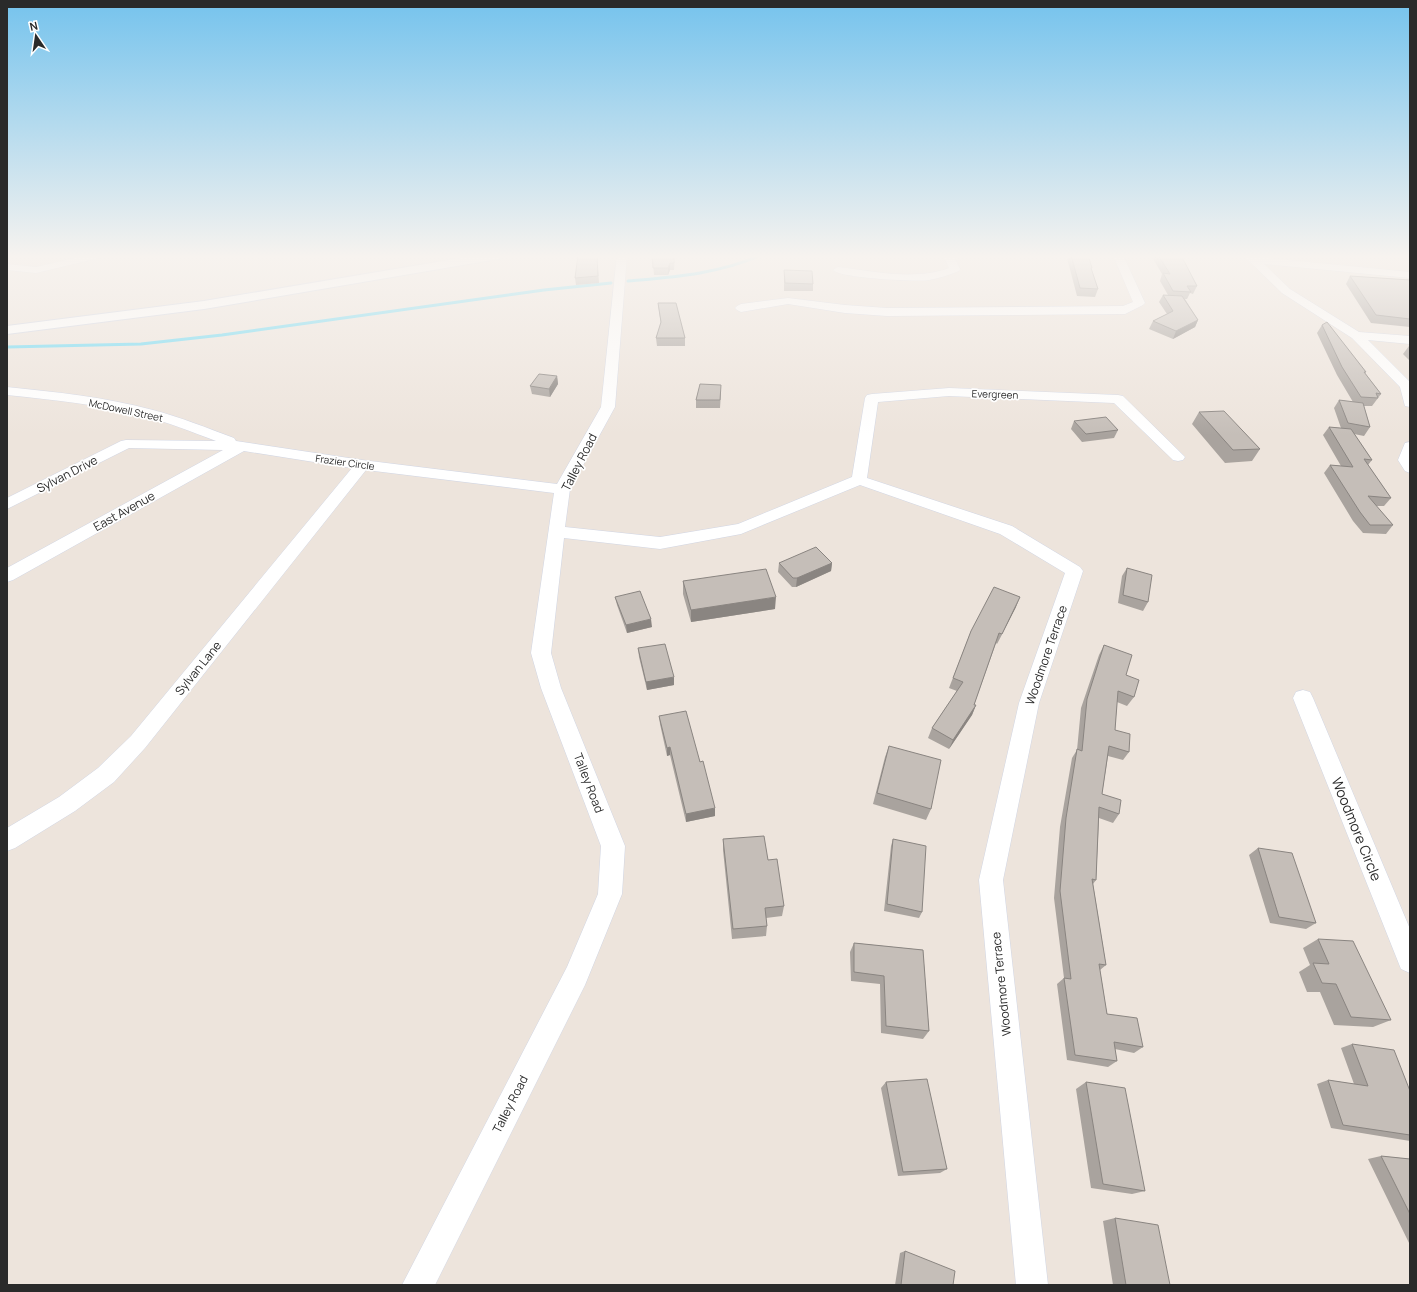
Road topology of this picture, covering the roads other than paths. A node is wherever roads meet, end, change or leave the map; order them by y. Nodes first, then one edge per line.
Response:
1 (123, 315) edge
2 (616, 315) edge
3 (1325, 315) edge
4 (7, 330) edge
5 (1356, 335) junction
6 (1410, 340) edge
7 (7, 391) edge
8 (1410, 403) edge
9 (126, 444) joint
10 (242, 446) junction
11 (1410, 446) edge
12 (1178, 456) dead end
13 (362, 465) junction
14 (1410, 468) edge
15 (859, 480) junction
16 (562, 490) junction
17 (7, 504) edge
18 (556, 532) junction
19 (7, 576) edge
20 (1303, 698) dead end
21 (7, 840) edge
22 (1410, 960) edge
23 (418, 1285) edge
24 (1032, 1285) edge

1 - 4 street
2 - 16 street, Talley Road
3 - 5 street
5 - 6 street
5 - 8 street
7 - 10 street, McDowell Street
9 - 10 street, Frazier Circle
9 - 17 street, Sylvan Drive
10 - 13 street, Frazier Circle
10 - 19 street, East Avenue
11 - 14 street
12 - 15 street, Evergreen
13 - 16 street, Frazier Circle
13 - 21 street, Sylvan Lane
15 - 18 street
15 - 24 street, Woodmore Terrace
16 - 18 street, Talley Road
18 - 23 street, Talley Road
20 - 22 street, Woodmore Circle

